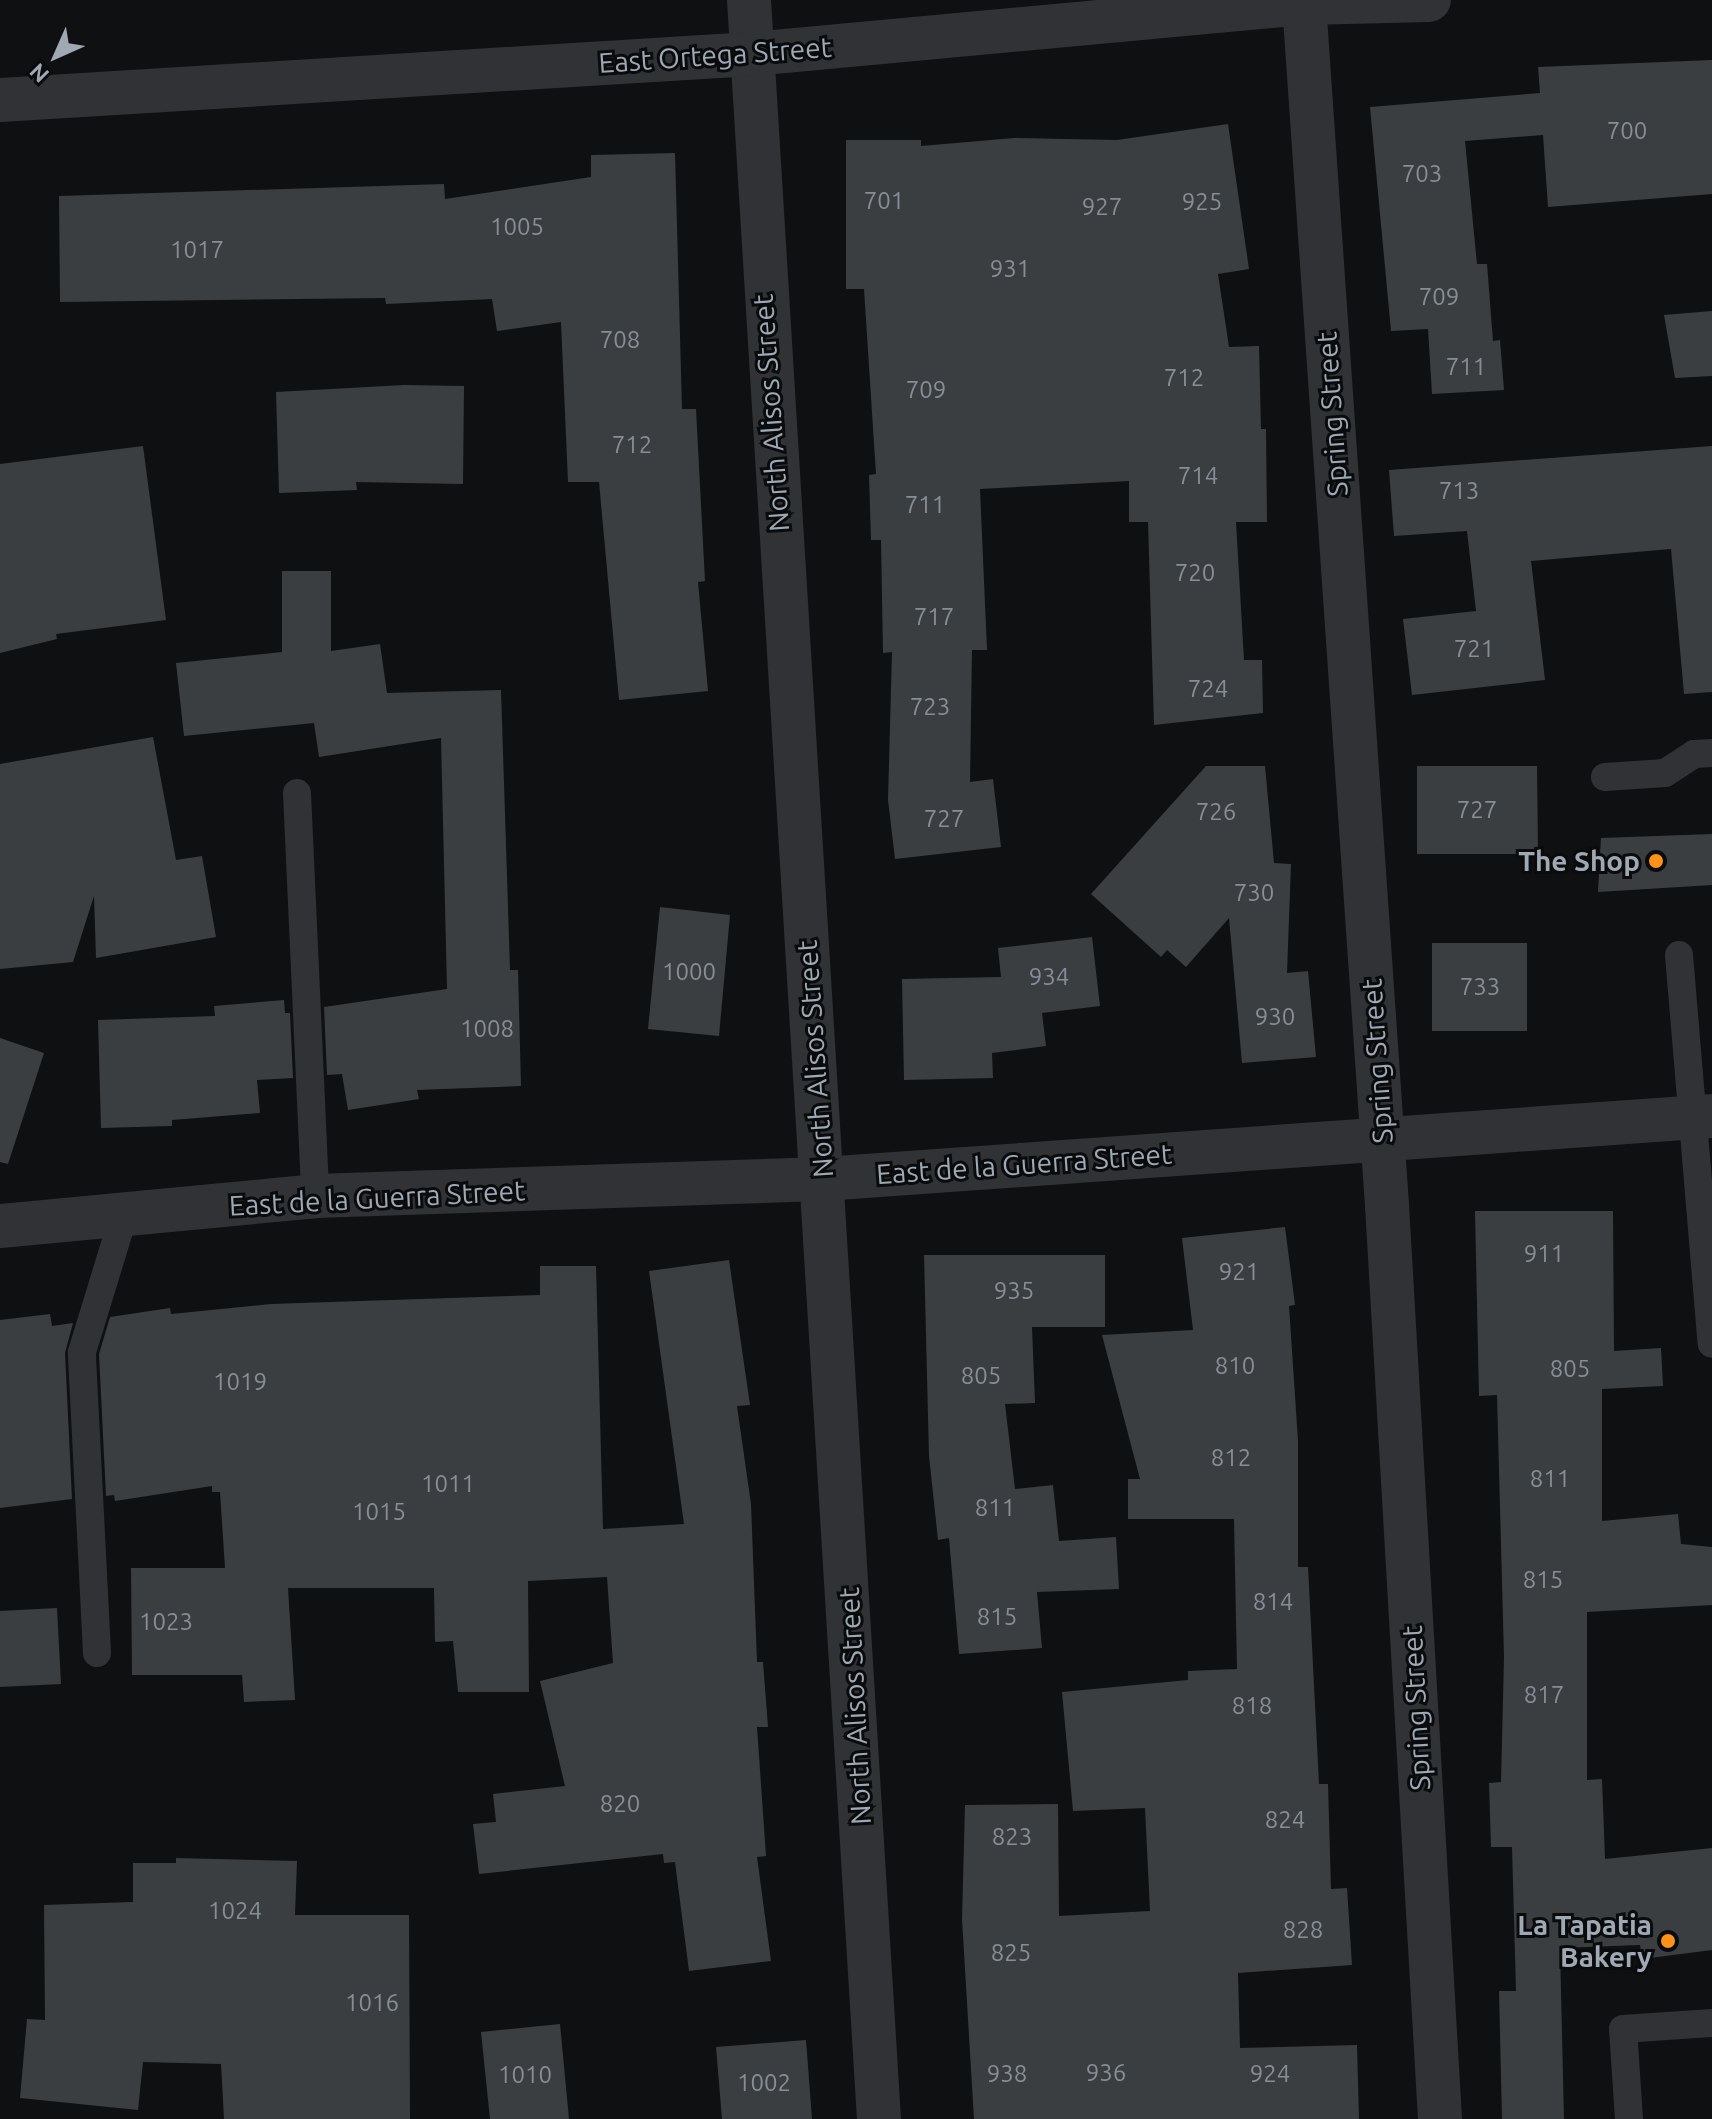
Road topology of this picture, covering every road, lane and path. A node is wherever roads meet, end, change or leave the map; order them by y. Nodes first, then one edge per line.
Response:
1 (749, 0) edge
2 (1429, 0) edge
3 (1304, 3) junction
4 (752, 54) junction
5 (0, 100) edge
6 (1712, 753) edge
7 (1605, 777) dead end
8 (297, 793) dead end
9 (1679, 955) dead end
10 (1702, 1117) edge
11 (1383, 1138) junction
12 (823, 1179) junction
13 (315, 1196) junction
14 (123, 1218) junction
15 (0, 1226) edge
16 (1712, 1344) edge
17 (97, 1653) dead end
18 (1712, 2023) edge
19 (879, 2119) edge
20 (1440, 2119) edge
21 (1629, 2119) edge

1 - 4 street, North Alisos Street
2 - 3 street, East Ortega Street
3 - 4 street, East Ortega Street
3 - 11 street, Spring Street
4 - 5 street, East Ortega Street
4 - 12 street, North Alisos Street
6 - 7 lane
8 - 13 lane
9 - 10 lane
10 - 11 street, East de la Guerra Street
10 - 16 lane
11 - 12 street, East de la Guerra Street
11 - 20 street, Spring Street
12 - 13 street, East de la Guerra Street
12 - 19 street, North Alisos Street
13 - 14 street, East de la Guerra Street
14 - 15 street, East de la Guerra Street
14 - 17 lane
18 - 21 lane

